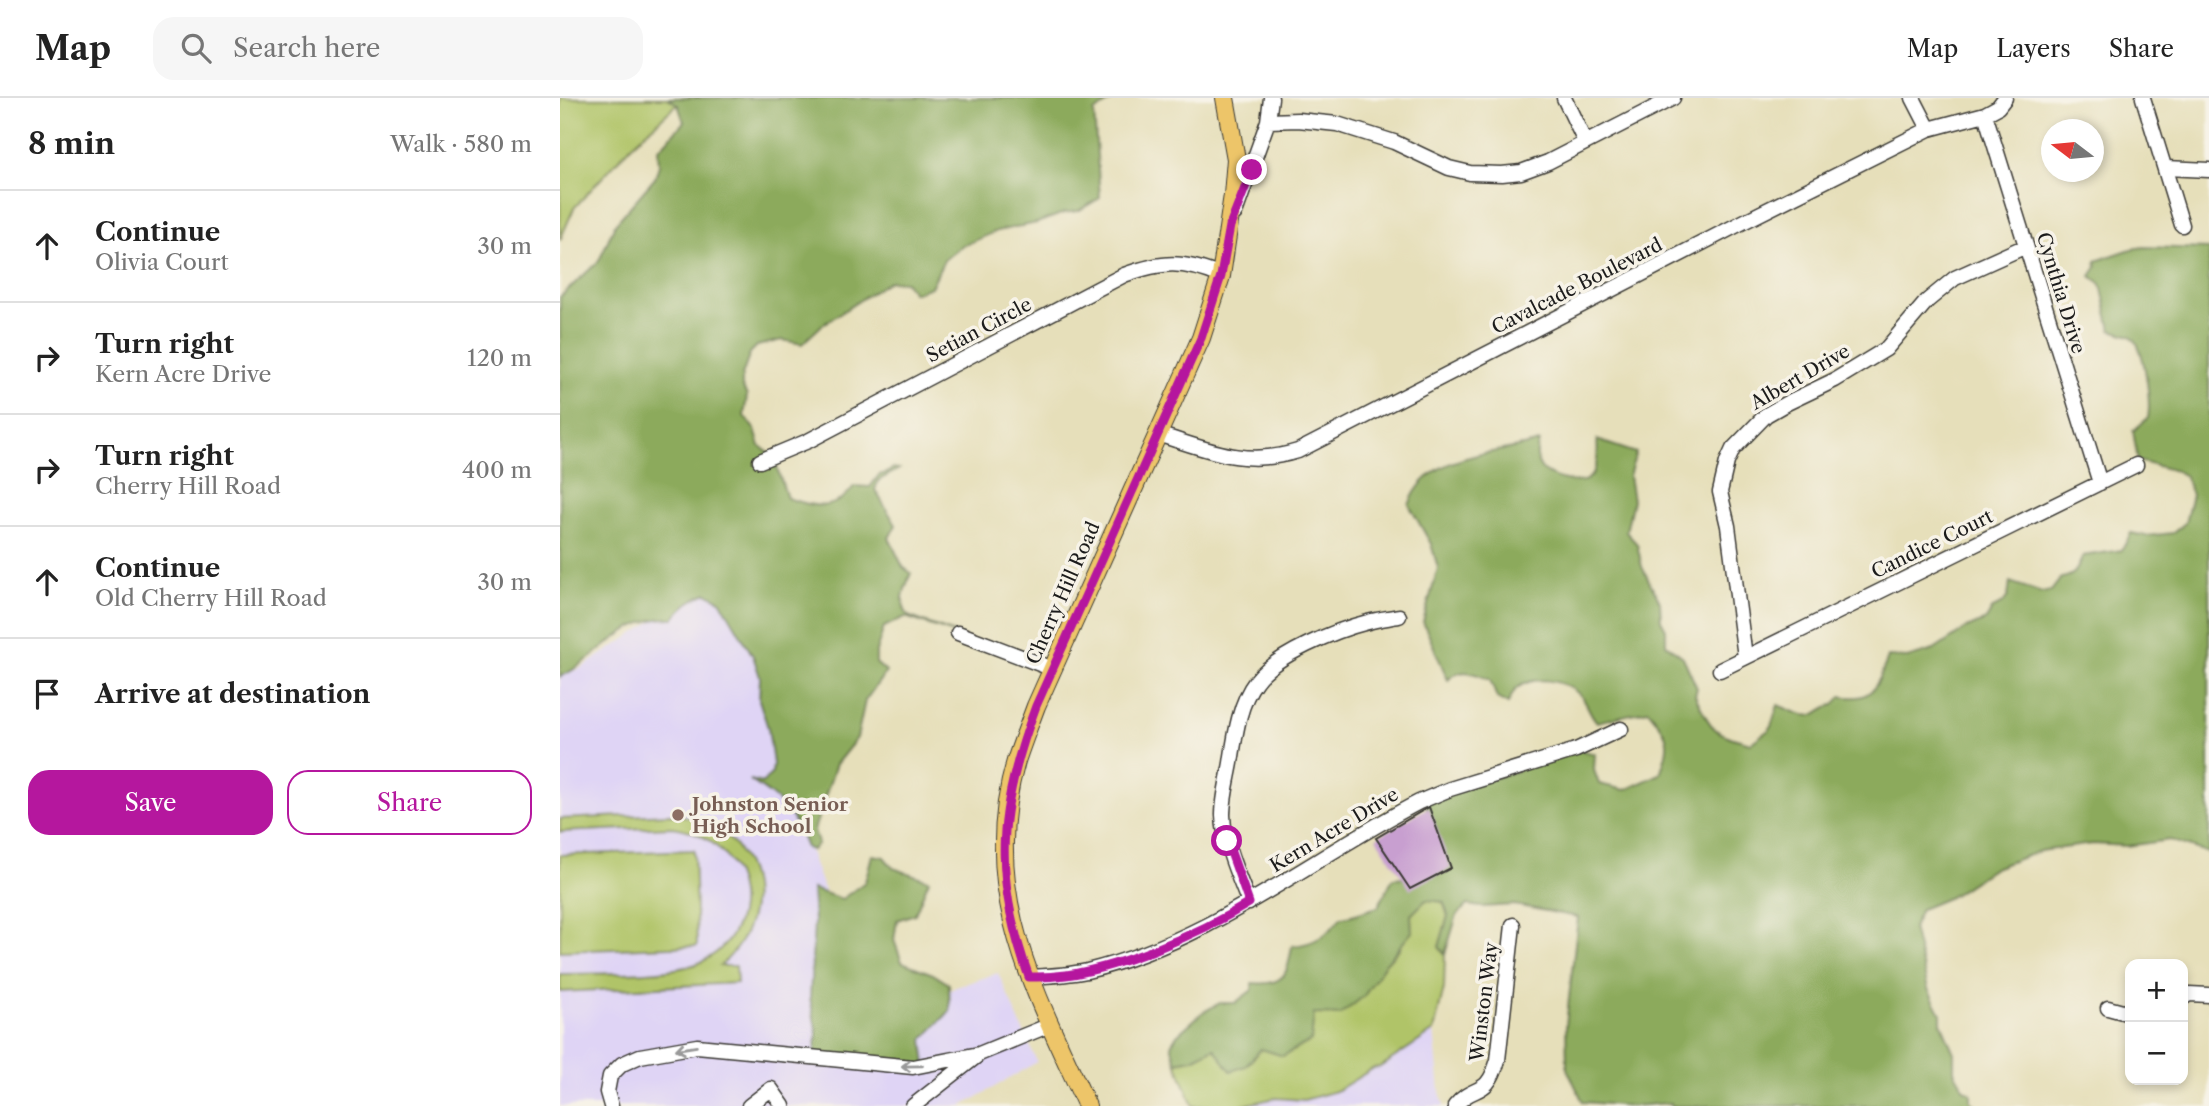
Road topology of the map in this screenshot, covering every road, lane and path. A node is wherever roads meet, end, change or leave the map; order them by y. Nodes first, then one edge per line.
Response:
1 (1225, 98) edge
2 (1271, 98) edge
3 (1564, 98) edge
4 (1673, 98) edge
5 (1913, 98) edge
6 (2005, 98) edge
7 (2143, 98) edge
8 (1985, 114) junction
9 (1268, 121) junction
10 (1929, 129) junction
11 (1585, 142) junction
12 (2166, 168) junction
13 (2209, 170) edge
14 (2182, 225) dead end
15 (1230, 226) junction
16 (2026, 246) junction
17 (1221, 276) junction
18 (1157, 434) junction
19 (760, 461) dead end
20 (2136, 465) dead end
21 (2100, 483) junction
22 (1399, 616) dead end
23 (958, 633) dead end
24 (1745, 657) junction
25 (1053, 669) junction
26 (1720, 670) dead end
27 (1621, 729) dead end
28 (1249, 903) junction
29 (1513, 925) dead end
30 (1029, 977) junction
31 (2188, 995) edge
32 (2209, 995) edge
33 (2108, 1008) dead end
34 (2125, 1013) edge
35 (1050, 1025) junction
36 (979, 1055) junction
37 (611, 1106) edge
38 (749, 1106) edge
39 (783, 1106) edge
40 (913, 1106) edge
41 (1087, 1106) edge
42 (1455, 1106) edge

1 - 15 main road, Cherry Hill Road
2 - 9 street
3 - 11 street
4 - 11 street
5 - 10 street
6 - 8 street, Cavalcade Boulevard
7 - 12 street
8 - 10 street, Cavalcade Boulevard
8 - 16 street, Cynthia Drive
9 - 11 street
9 - 15 street
10 - 18 street, Cavalcade Boulevard
12 - 13 street
12 - 14 street
15 - 17 main road, Cherry Hill Road
16 - 21 street, Cynthia Drive
16 - 24 street, Albert Drive
17 - 18 main road, Cherry Hill Road
17 - 19 street, Setian Circle
18 - 25 main road, Cherry Hill Road
20 - 21 street, Candice Court
21 - 24 street, Candice Court
22 - 28 street
23 - 25 street
24 - 26 street
25 - 30 main road, Cherry Hill Road
27 - 28 street, Kern Acre Drive
28 - 30 street, Kern Acre Drive
29 - 42 street, Winston Way
30 - 35 main road, Cherry Hill Road
31 - 32 street
33 - 34 street
35 - 36 street
35 - 41 main road, Cherry Hill Road
36 -> 37 street
36 - 40 street
38 - 39 street

